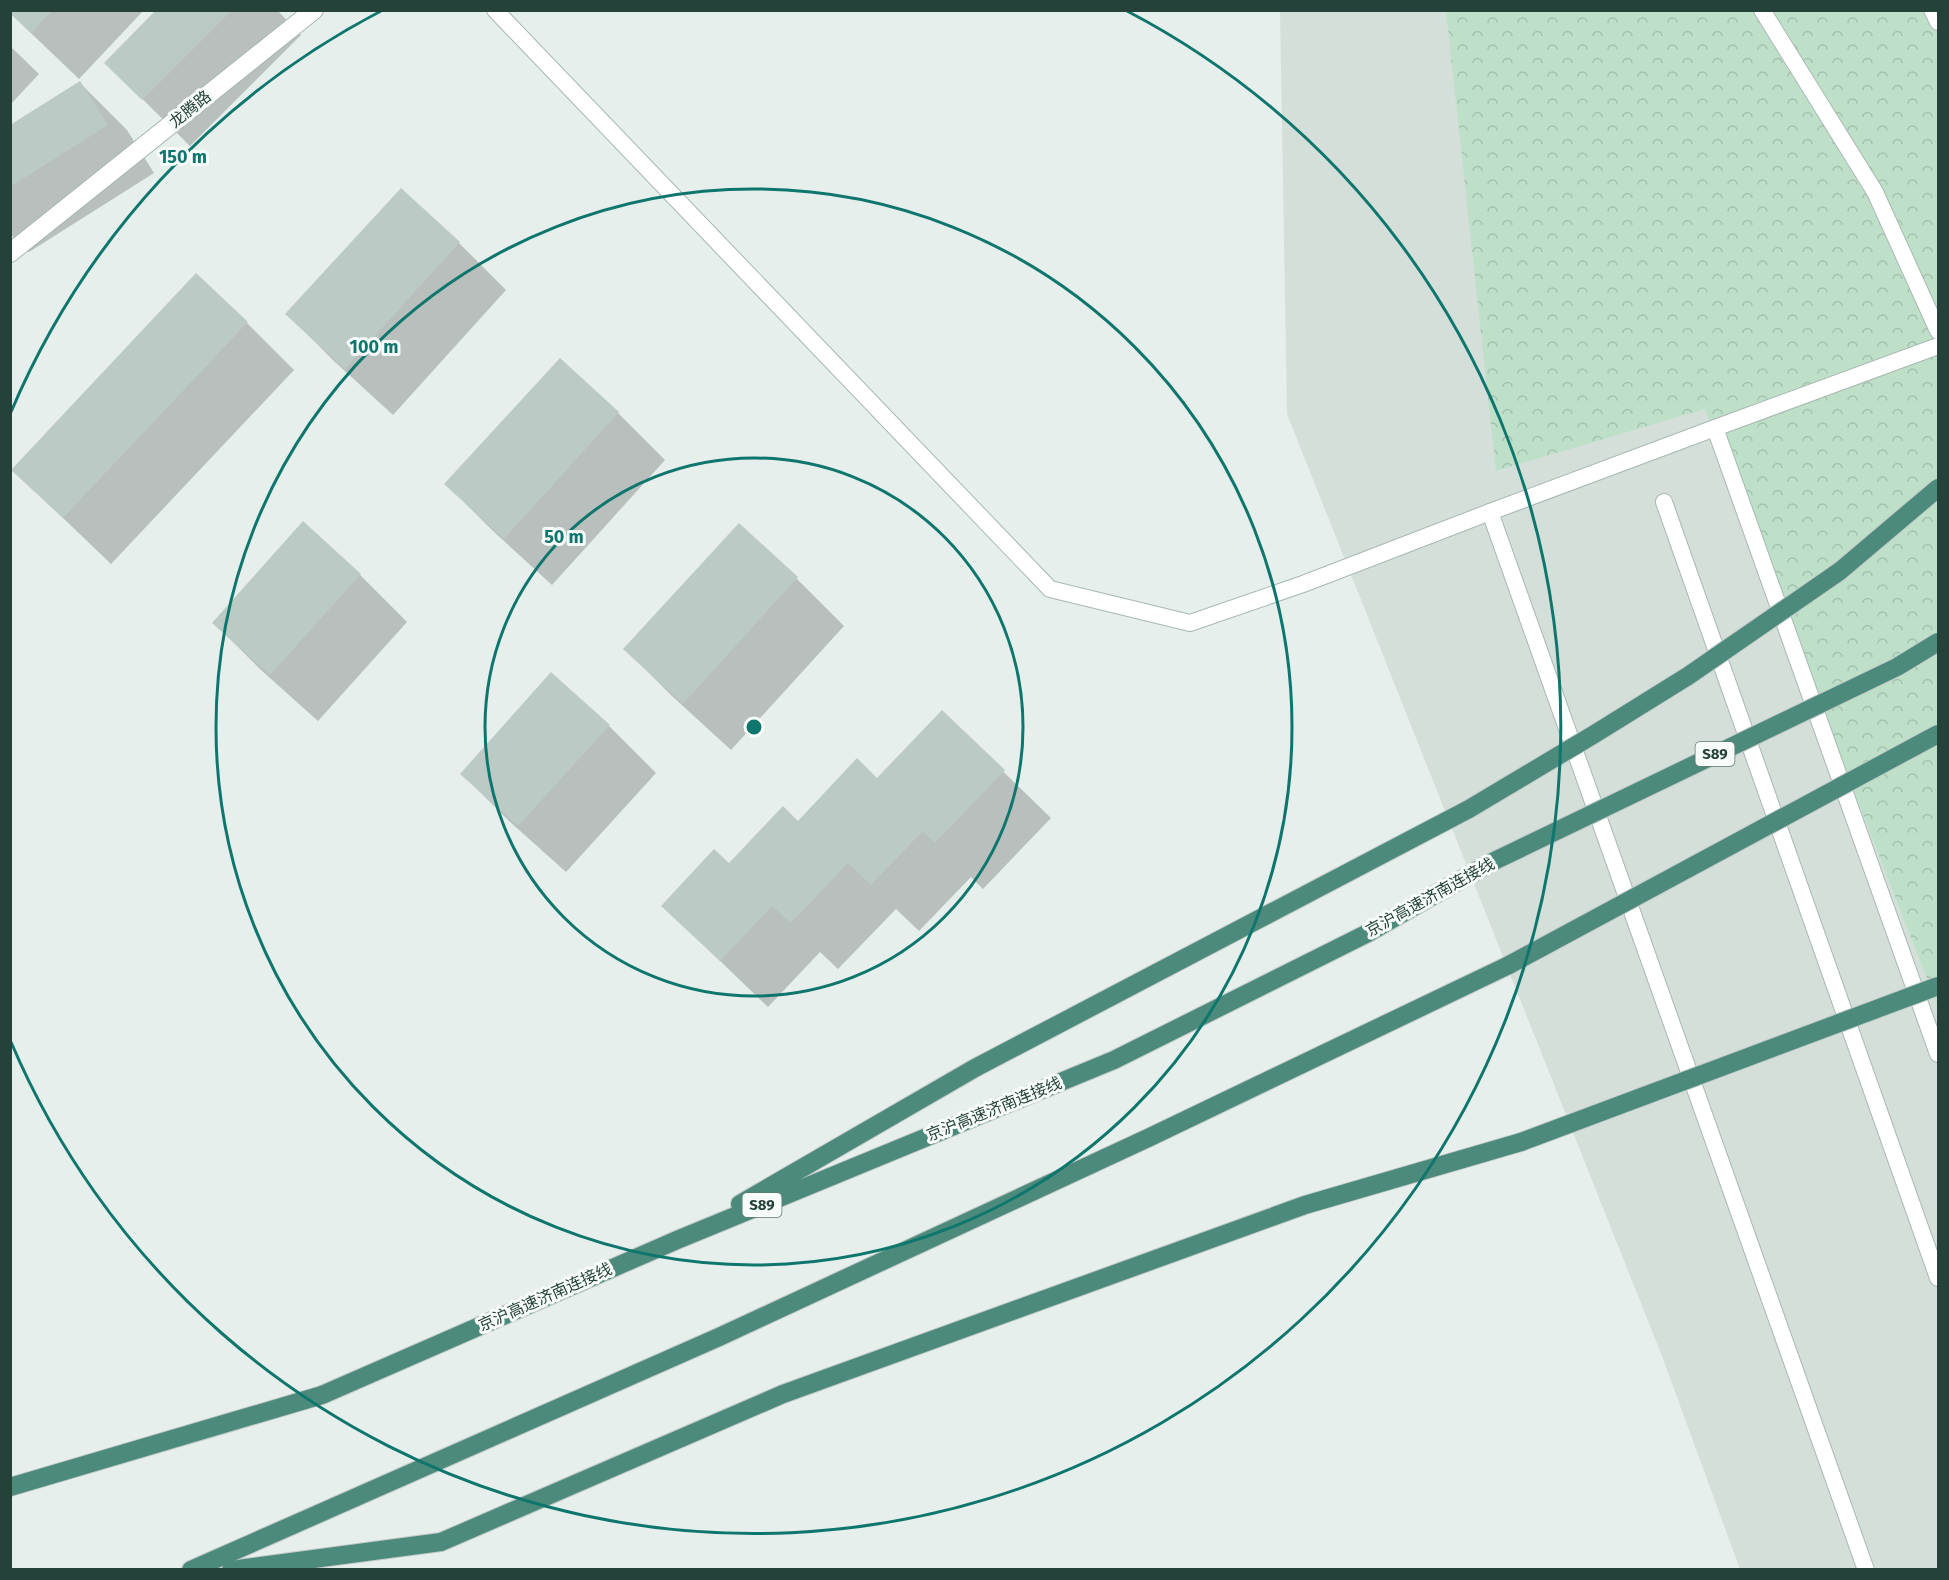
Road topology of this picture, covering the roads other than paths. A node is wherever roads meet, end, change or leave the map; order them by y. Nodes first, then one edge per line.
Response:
1 (314, 10) edge
2 (495, 10) edge
3 (1762, 10) edge
4 (1932, 10) edge
5 (1938, 22) edge
6 (10, 253) edge
7 (1938, 331) edge
8 (1938, 346) edge
9 (1715, 428) junction
10 (1938, 488) edge
11 (1664, 502) dead end
12 (1490, 512) junction
13 (1938, 642) edge
14 (1938, 734) edge
15 (1938, 986) edge
16 (1938, 1054) edge
17 (677, 1240) junction
18 (1938, 1278) edge
19 (10, 1487) edge
20 (191, 1569) edge
21 (231, 1569) edge
22 (1866, 1569) edge

1 - 6 street, 龙腾路
2 - 12 lane
3 - 7 lane
4 - 5 lane
8 - 9 lane
9 - 12 lane
9 - 16 lane
10 - 17 highway, bridge
11 - 18 lane
12 - 22 lane
13 - 17 highway, 京沪高速济南连接线 / S89, bridge
14 - 20 highway, bridge
15 - 21 highway, bridge
17 - 19 highway, 京沪高速济南连接线 / S89

